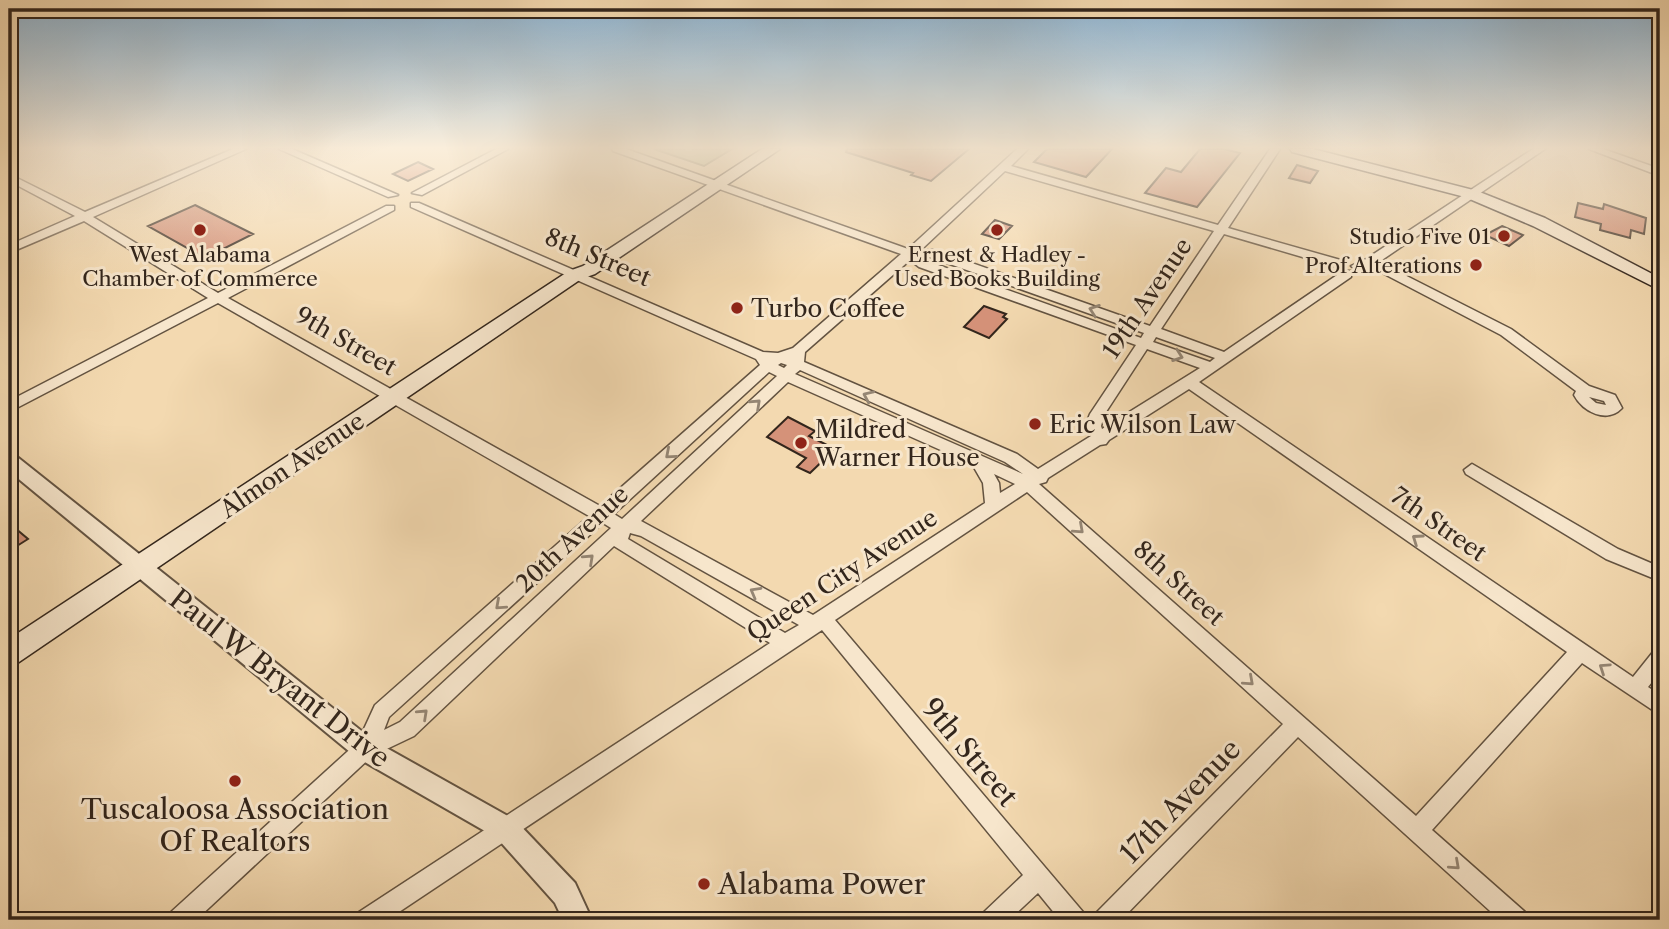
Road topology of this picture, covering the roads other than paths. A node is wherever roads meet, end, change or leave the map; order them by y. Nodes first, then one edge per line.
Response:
1 (39, 192) edge
2 (140, 192) edge
3 (372, 192) edge
4 (404, 192) edge
5 (405, 192) edge
6 (428, 192) edge
7 (694, 192) edge
8 (740, 192) edge
9 (975, 192) edge
10 (1089, 192) edge
11 (1246, 192) edge
12 (1465, 192) edge
13 (1474, 192) edge
14 (1471, 194) junction
15 (417, 199) junction
16 (391, 202) junction
17 (84, 216) junction
18 (1220, 231) junction
19 (9, 249) edge
20 (909, 253) junction
21 (1353, 266) junction
22 (575, 275) junction
23 (1660, 285) edge
24 (218, 298) junction
25 (1153, 331) junction
26 (1144, 344) junction
27 (1228, 358) junction
28 (769, 359) junction
29 (794, 363) junction
30 (1213, 368) junction
31 (1190, 383) junction
32 (1587, 391) dead end
33 (393, 398) junction
34 (9, 407) edge
35 (1101, 440) junction
36 (977, 460) junction
37 (9, 461) edge
38 (1472, 470) dead end
39 (1034, 481) junction
40 (994, 506) junction
41 (601, 513) junction
42 (623, 527) junction
43 (138, 567) junction
44 (1660, 574) edge
45 (819, 622) junction
46 (786, 644) junction
47 (1580, 651) junction
48 (9, 654) edge
49 (1660, 658) edge
50 (1635, 689) junction
51 (1660, 706) edge
52 (1297, 724) junction
53 (365, 749) junction
54 (506, 829) junction
55 (1417, 831) junction
56 (1038, 877) junction
57 (179, 920) edge
58 (367, 920) edge
59 (578, 920) edge
60 (992, 920) edge
61 (1075, 920) edge
62 (1105, 920) edge
63 (1517, 920) edge

1 - 17 street, 9th Street
2 - 17 street
3 - 16 street
4 - 16 street
5 - 15 street
6 - 15 street
7 - 22 main road, Almon Avenue
8 - 20 street
9 - 20 street, 20th Avenue
10 - 18 street
11 - 18 street, 19th Avenue
12 - 14 main road
13 - 14 street, Queen City Avenue
14 - 21 street, Queen City Avenue
14 - 23 main road
15 - 16 street
15 - 22 street, 8th Street
16 - 24 street
17 - 19 street
17 - 24 street, 9th Street
18 - 21 street
18 - 25 street, 19th Avenue
25 -> 20 street
20 - 26 street
20 - 29 street, 20th Avenue
21 - 27 street, Queen City Avenue
21 - 32 street
22 - 28 street, 8th Street
22 - 33 main road, Almon Avenue
24 - 33 street, 9th Street
24 - 34 street
25 - 26 street, 19th Avenue
25 - 27 street
26 -> 30 street
26 - 35 street, 19th Avenue
27 - 30 street, Queen City Avenue
28 - 29 street, 20th Avenue
28 - 29 street, 8th Street
28 -> 41 street, 20th Avenue
29 - 36 street, 8th Street
39 -> 29 street, 8th Street
42 -> 29 street, 20th Avenue
30 - 31 street, Queen City Avenue
31 - 35 street, Queen City Avenue
47 -> 31 street, 7th Street
33 - 41 street, 9th Street
33 - 43 main road, Almon Avenue
35 - 39 street, Queen City Avenue
36 - 39 street, 8th Street
36 - 40 street
37 - 43 street, Paul W Bryant Drive
38 - 44 street
39 - 40 street, Queen City Avenue
39 -> 52 street, 8th Street
40 - 45 street, Queen City Avenue
41 - 42 street, 9th Street
41 -> 53 street, 20th Avenue
45 -> 42 street, 9th Street
42 - 46 street
53 -> 42 street, 20th Avenue
43 - 48 main road, Almon Avenue
43 - 53 street, Paul W Bryant Drive
45 - 46 street, Queen City Avenue
45 - 56 street, 9th Street
46 - 54 street, Queen City Avenue
50 -> 47 street, 7th Street
47 - 55 street
49 - 50 street
50 - 51 street, 7th Street
52 - 55 street, 8th Street
52 - 62 street, 17th Avenue
53 - 54 street, Paul W Bryant Drive
53 - 57 street, 20th Avenue
54 - 58 street, Queen City Avenue
54 - 59 street, Paul W Bryant Drive
55 -> 63 street, 8th Street
56 - 60 street
56 - 61 street, 9th Street

